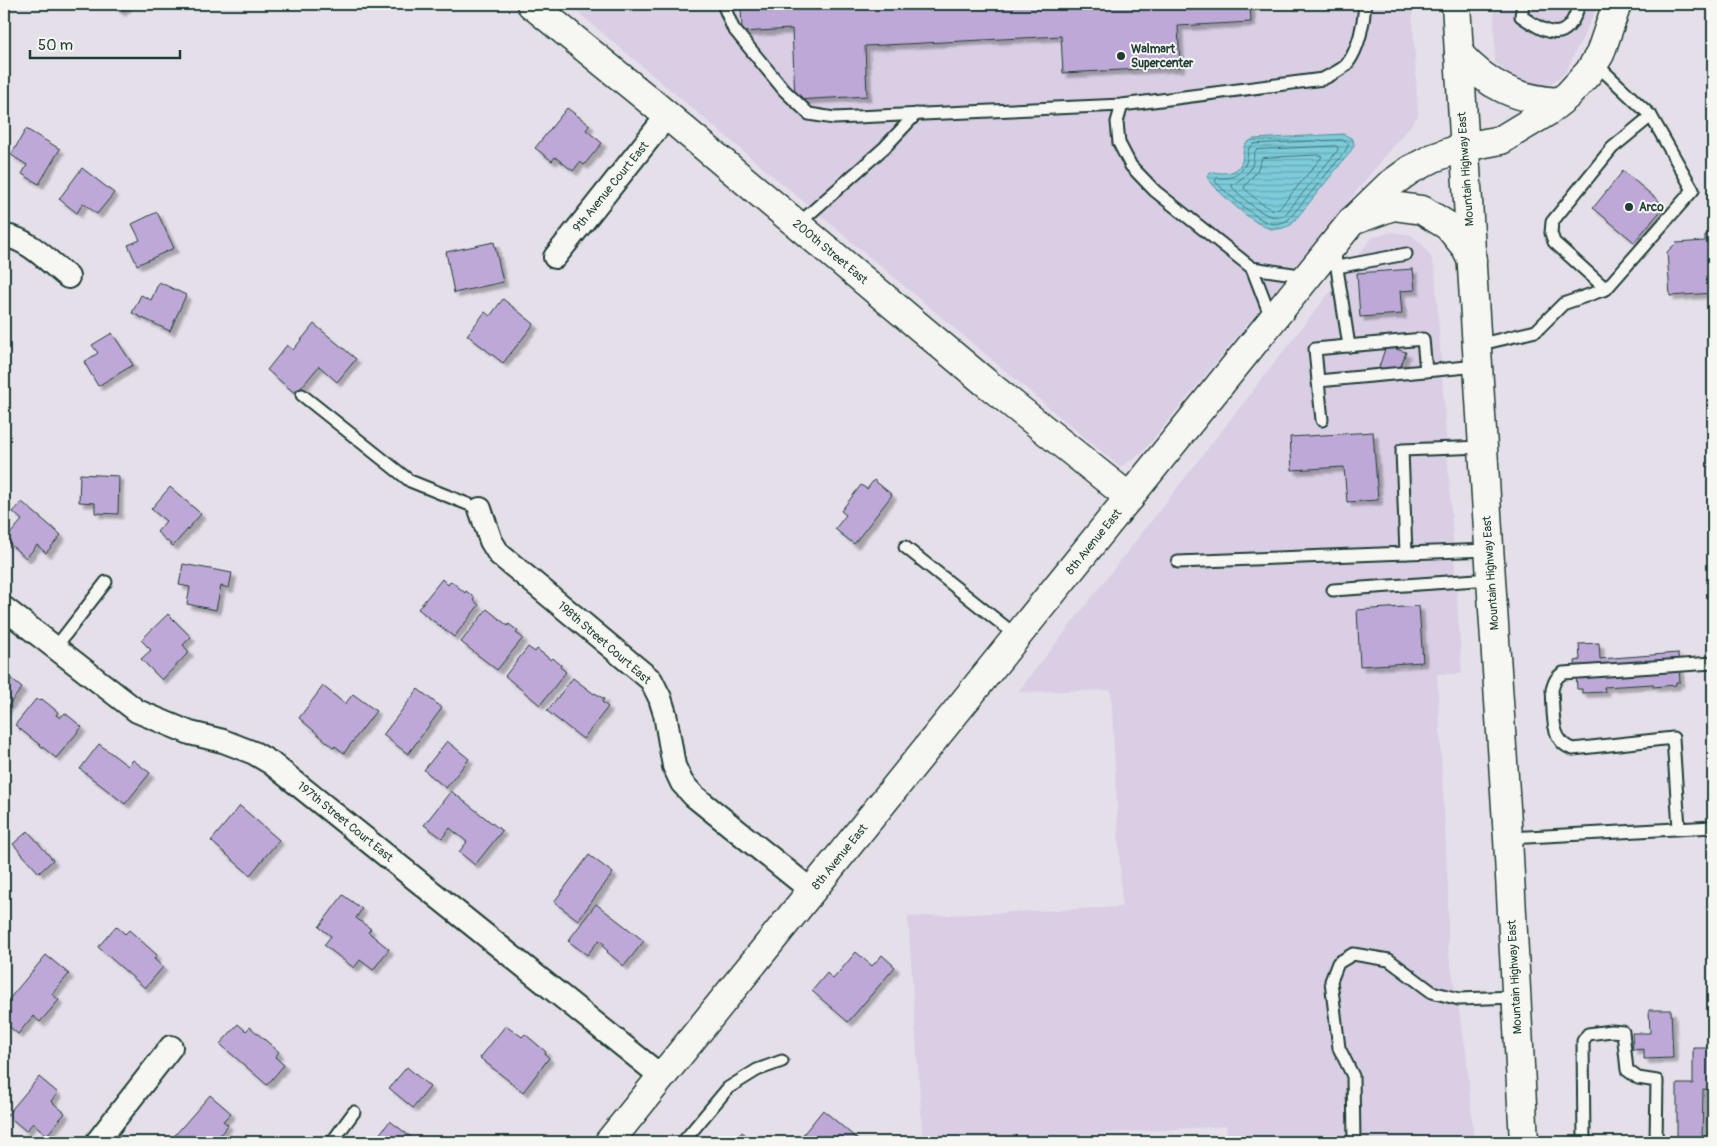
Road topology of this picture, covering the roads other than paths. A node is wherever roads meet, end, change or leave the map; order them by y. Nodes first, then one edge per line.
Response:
1 (530, 4) edge
2 (723, 4) edge
3 (1364, 4) edge
4 (1456, 4) edge
5 (1523, 4) edge
6 (1579, 4) edge
7 (1617, 4) edge
8 (1459, 54) junction
9 (1595, 63) junction
10 (1559, 102) junction
11 (1122, 105) junction
12 (916, 114) junction
13 (667, 116) junction
14 (1651, 116) junction
15 (1464, 147) junction
16 (1352, 221) junction
17 (797, 225) junction
18 (4, 236) edge
19 (1406, 254) dead end
20 (1335, 255) junction
21 (555, 257) dead end
22 (1472, 260) junction
23 (1252, 268) junction
24 (1307, 276) junction
25 (68, 277) dead end
26 (1606, 289) junction
27 (1272, 320) junction
28 (1349, 346) junction
29 (1478, 355) junction
30 (1426, 371) junction
31 (1318, 381) junction
32 (302, 395) dead end
33 (1322, 420) dead end
34 (1483, 447) junction
35 (1130, 498) junction
36 (480, 509) joint
37 (905, 547) dead end
38 (1489, 550) junction
39 (1406, 553) junction
40 (1178, 562) dead end
41 (1491, 579) junction
42 (106, 582) dead end
43 (1333, 590) dead end
44 (4, 608) edge
45 (1018, 637) junction
46 (55, 648) junction
47 (1713, 663) edge
48 (1713, 826) edge
49 (1678, 828) junction
50 (1508, 838) junction
51 (812, 891) junction
52 (1515, 997) junction
53 (171, 1047) dead end
54 (782, 1061) dead end
55 (662, 1077) junction
56 (354, 1112) dead end
57 (97, 1142) edge
58 (332, 1142) edge
59 (609, 1142) edge
60 (683, 1142) edge
61 (1354, 1142) edge
62 (1524, 1142) edge
63 (1584, 1142) edge
64 (1656, 1142) edge

1 - 13 street, 200th Street East
2 - 12 lane
3 - 11 lane
4 - 8 street, Mountain Highway East
5 - 6 lane
7 - 9 street, 8th Avenue East
8 - 10 street
8 - 15 street, Mountain Highway East
9 - 10 street, 8th Avenue East
9 - 14 lane
10 - 15 street, 8th Avenue East
11 - 12 lane
11 - 23 lane
12 - 17 lane
13 - 17 street, 200th Street East
13 - 21 street, 9th Avenue Court East
14 - 26 lane
14 - 26 lane
15 - 16 street, 8th Avenue East
15 - 22 street, Mountain Highway East
16 - 20 street, 8th Avenue East
16 - 22 street
17 - 35 street, 200th Street East
18 - 25 street
19 - 20 lane
20 - 24 street, 8th Avenue East
20 - 28 lane
22 - 29 street, Mountain Highway East
23 - 24 lane
23 - 27 lane
24 - 27 street, 8th Avenue East
26 - 29 lane
27 - 35 street, 8th Avenue East
28 - 30 lane
28 - 31 lane
29 - 30 lane
29 - 34 street, Mountain Highway East
30 - 31 lane
31 - 33 lane
32 - 36 lane
34 - 38 street, Mountain Highway East
34 - 39 lane
35 - 45 street, 8th Avenue East
36 - 51 street, 198th Street Court East
37 - 45 lane
38 - 39 lane
38 - 41 street, Mountain Highway East
39 - 40 lane
41 - 43 lane
41 - 50 street, Mountain Highway East
42 - 46 lane
44 - 46 street, 197th Street Court East
45 - 51 street, 8th Avenue East
46 - 55 street, 197th Street Court East
47 - 49 lane
48 - 49 lane
49 - 50 lane
50 - 52 street, Mountain Highway East
51 - 55 street, 8th Avenue East
52 - 61 lane
52 - 62 street, Mountain Highway East
53 - 57 street
54 - 60 lane
55 - 59 street, 8th Avenue East
56 - 58 lane
63 - 64 lane

